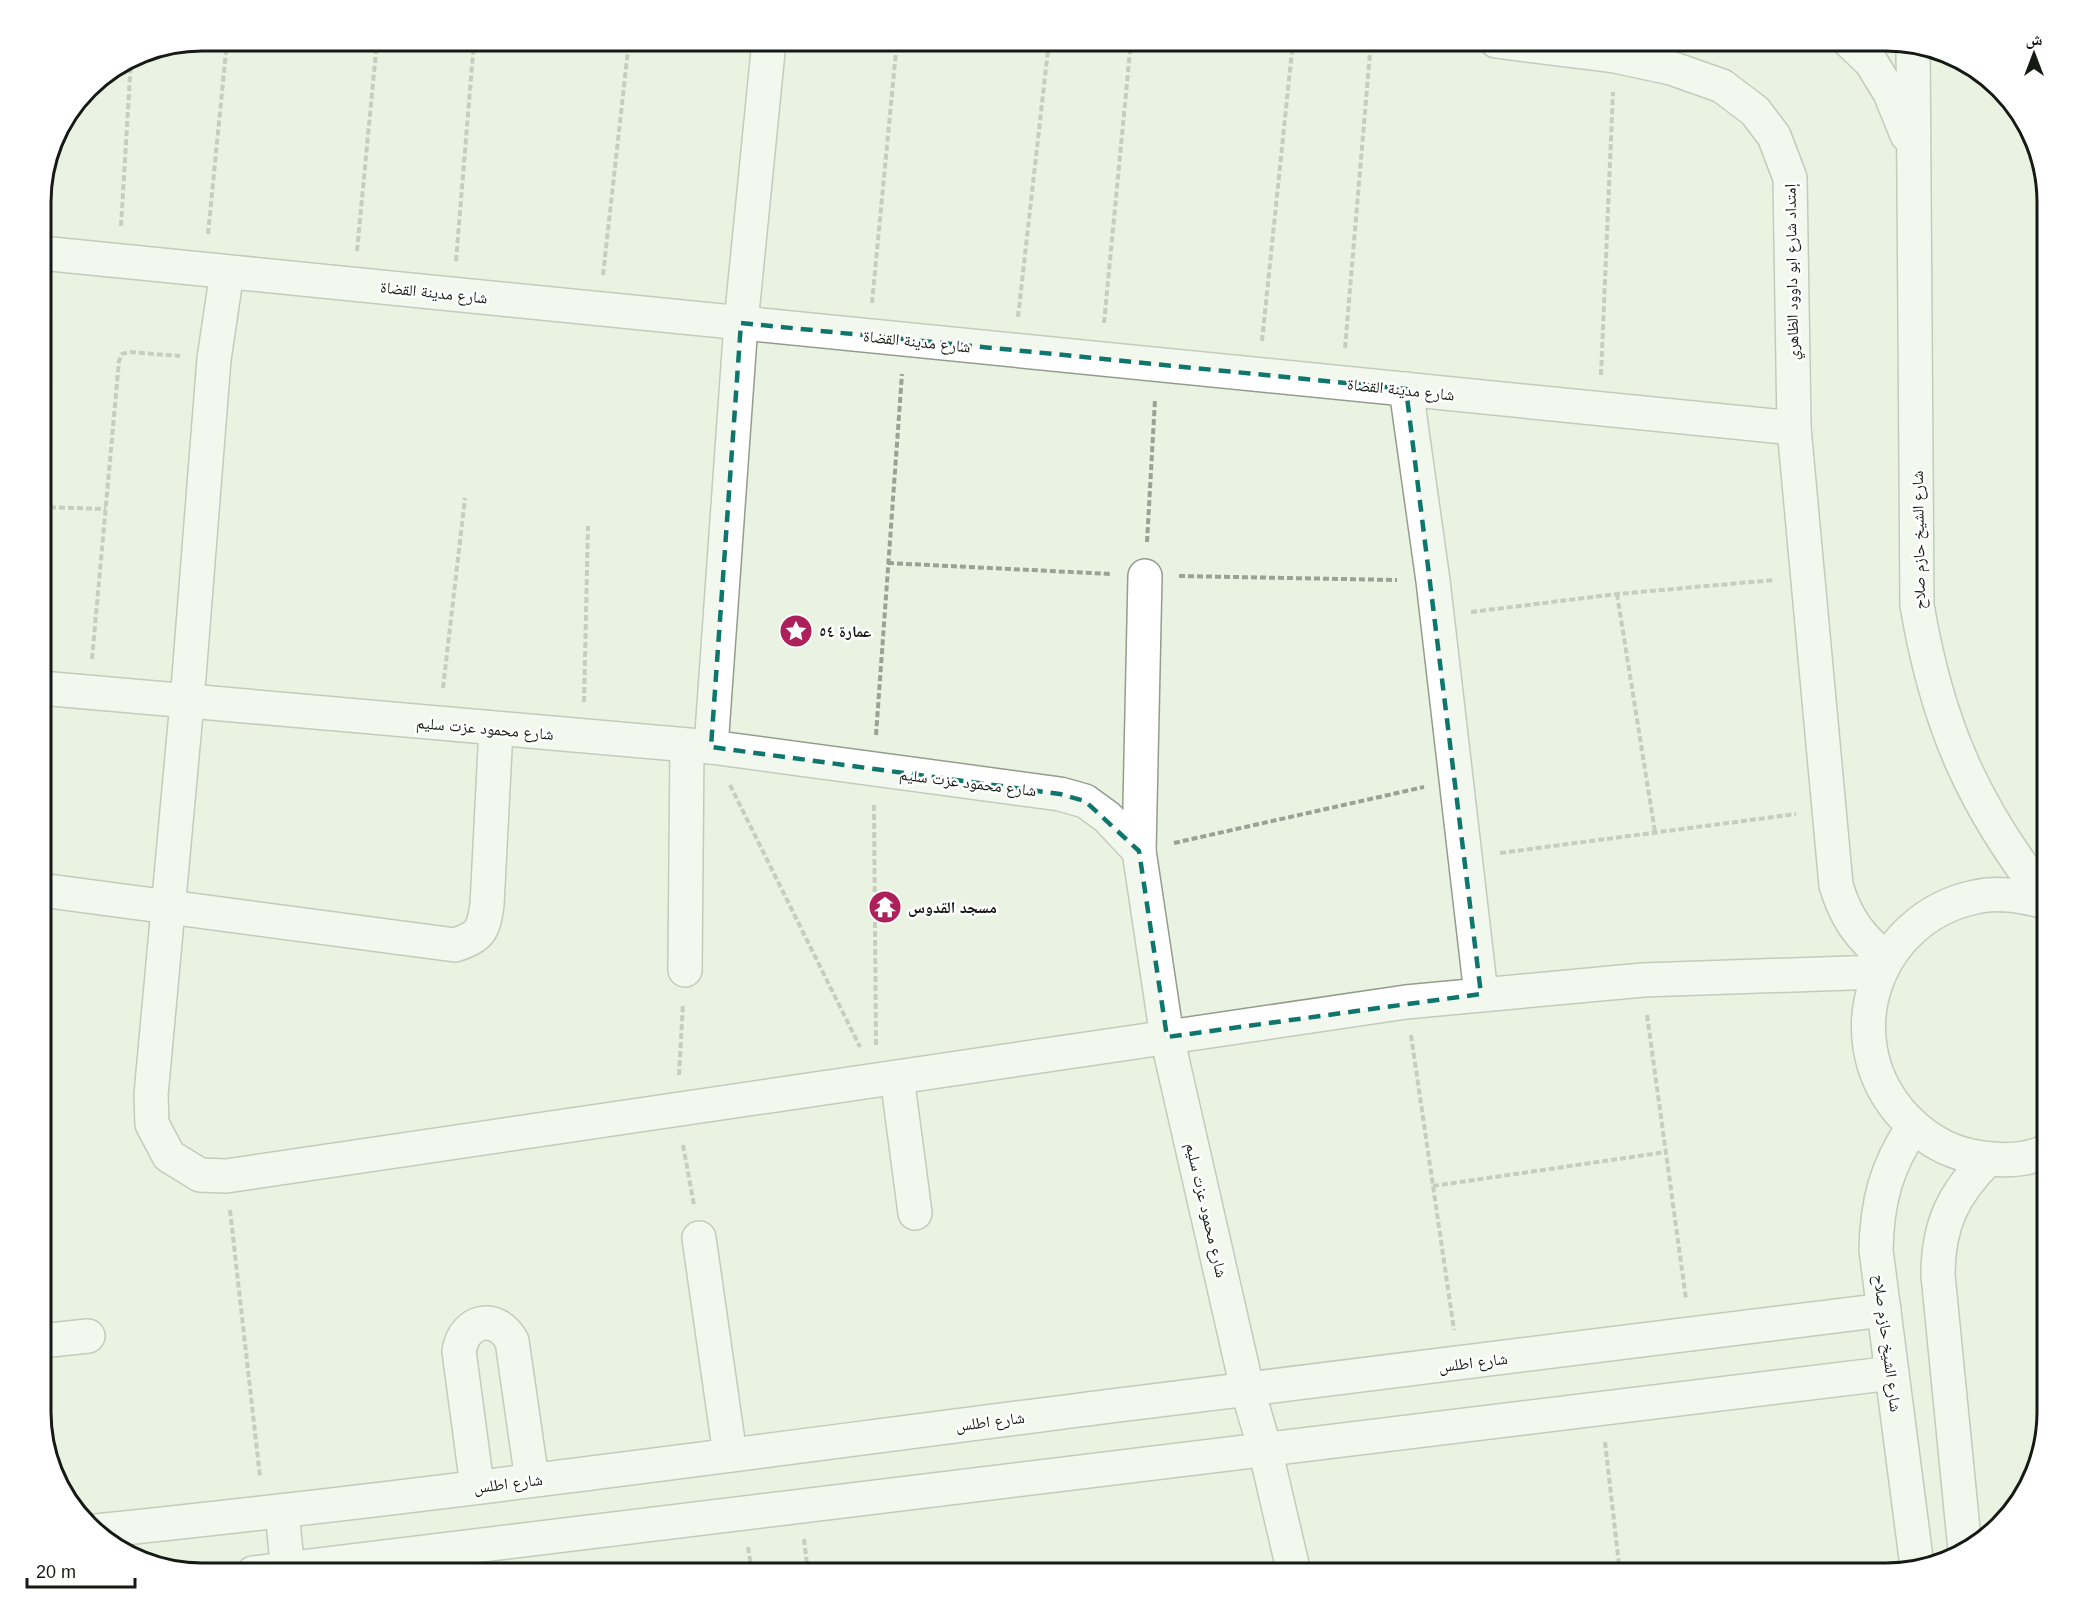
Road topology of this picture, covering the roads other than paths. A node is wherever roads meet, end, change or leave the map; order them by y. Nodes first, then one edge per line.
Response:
1 (768, 51) edge
2 (1578, 51) edge
3 (1860, 51) edge
4 (1913, 53) edge
5 (1913, 148) junction
6 (51, 254) edge
7 (216, 271) junction
8 (741, 323) junction
9 (1406, 389) junction
10 (1794, 428) junction
11 (1145, 576) road end
12 (51, 689) edge
13 (187, 702) junction
14 (496, 729) junction
15 (699, 747) junction
16 (1139, 851) junction
17 (2037, 887) edge
18 (51, 891) edge
19 (2037, 899) edge
20 (169, 907) junction
21 (1883, 965) junction
22 (685, 970) road end
23 (1481, 994) junction
24 (1167, 1037) junction
25 (887, 1079) junction
26 (1913, 1127) junction
27 (2037, 1154) edge
28 (1988, 1159) junction
29 (915, 1213) dead end
30 (699, 1239) road end
31 (1884, 1310) junction
32 (88, 1336) dead end
33 (51, 1340) edge
34 (1892, 1373) junction
35 (1247, 1388) junction
36 (1265, 1449) junction
37 (730, 1455) junction
38 (532, 1480) junction
39 (477, 1486) junction
40 (273, 1513) junction
41 (107, 1530) edge
42 (1964, 1541) edge
43 (1916, 1560) edge
44 (286, 1563) edge
45 (352, 1563) edge
46 (1291, 1563) edge

1 - 8 street
2 - 10 street, إمتداد شارع ابو داوود الظاهري
3 - 5 street
4 - 5 street, شارع الشيخ حازم صلاح
5 - 17 street, شارع الشيخ حازم صلاح
6 - 7 street, شارع مدينة القضاة
7 - 8 street, شارع مدينة القضاة
7 - 13 street
8 - 9 street, شارع مدينة القضاة
8 - 15 street
9 - 10 street, شارع مدينة القضاة
9 - 23 street
10 - 21 street
11 - 16 street
12 - 13 street, شارع محمود عزت سليم
13 - 14 street, شارع محمود عزت سليم
13 - 20 street
14 - 15 street, شارع محمود عزت سليم
14 - 20 street
15 - 16 street, شارع محمود عزت سليم
15 - 22 street
16 - 24 street, شارع محمود عزت سليم
18 - 20 street
19 - 21 street
20 - 25 street
21 - 23 street
21 - 26 street
23 - 24 street
24 - 25 street
24 - 35 street, شارع محمود عزت سليم
25 - 29 street
26 - 28 street
26 - 31 street, شارع الشيخ حازم صلاح
27 - 28 street
28 - 42 street
30 - 37 street
31 - 34 street, شارع الشيخ حازم صلاح
31 - 35 street, شارع اطلس
32 - 33 street
34 - 36 street
34 - 43 street, شارع الشيخ حازم صلاح
35 - 36 street, شارع محمود عزت سليم
35 - 37 street, شارع اطلس
36 - 45 street
36 - 46 street, شارع محمود عزت سليم
37 - 38 street, شارع اطلس
38 - 39 street, شارع اطلس
38 - 39 street
39 - 40 street, شارع اطلس
40 - 41 street, شارع اطلس
40 - 44 street

